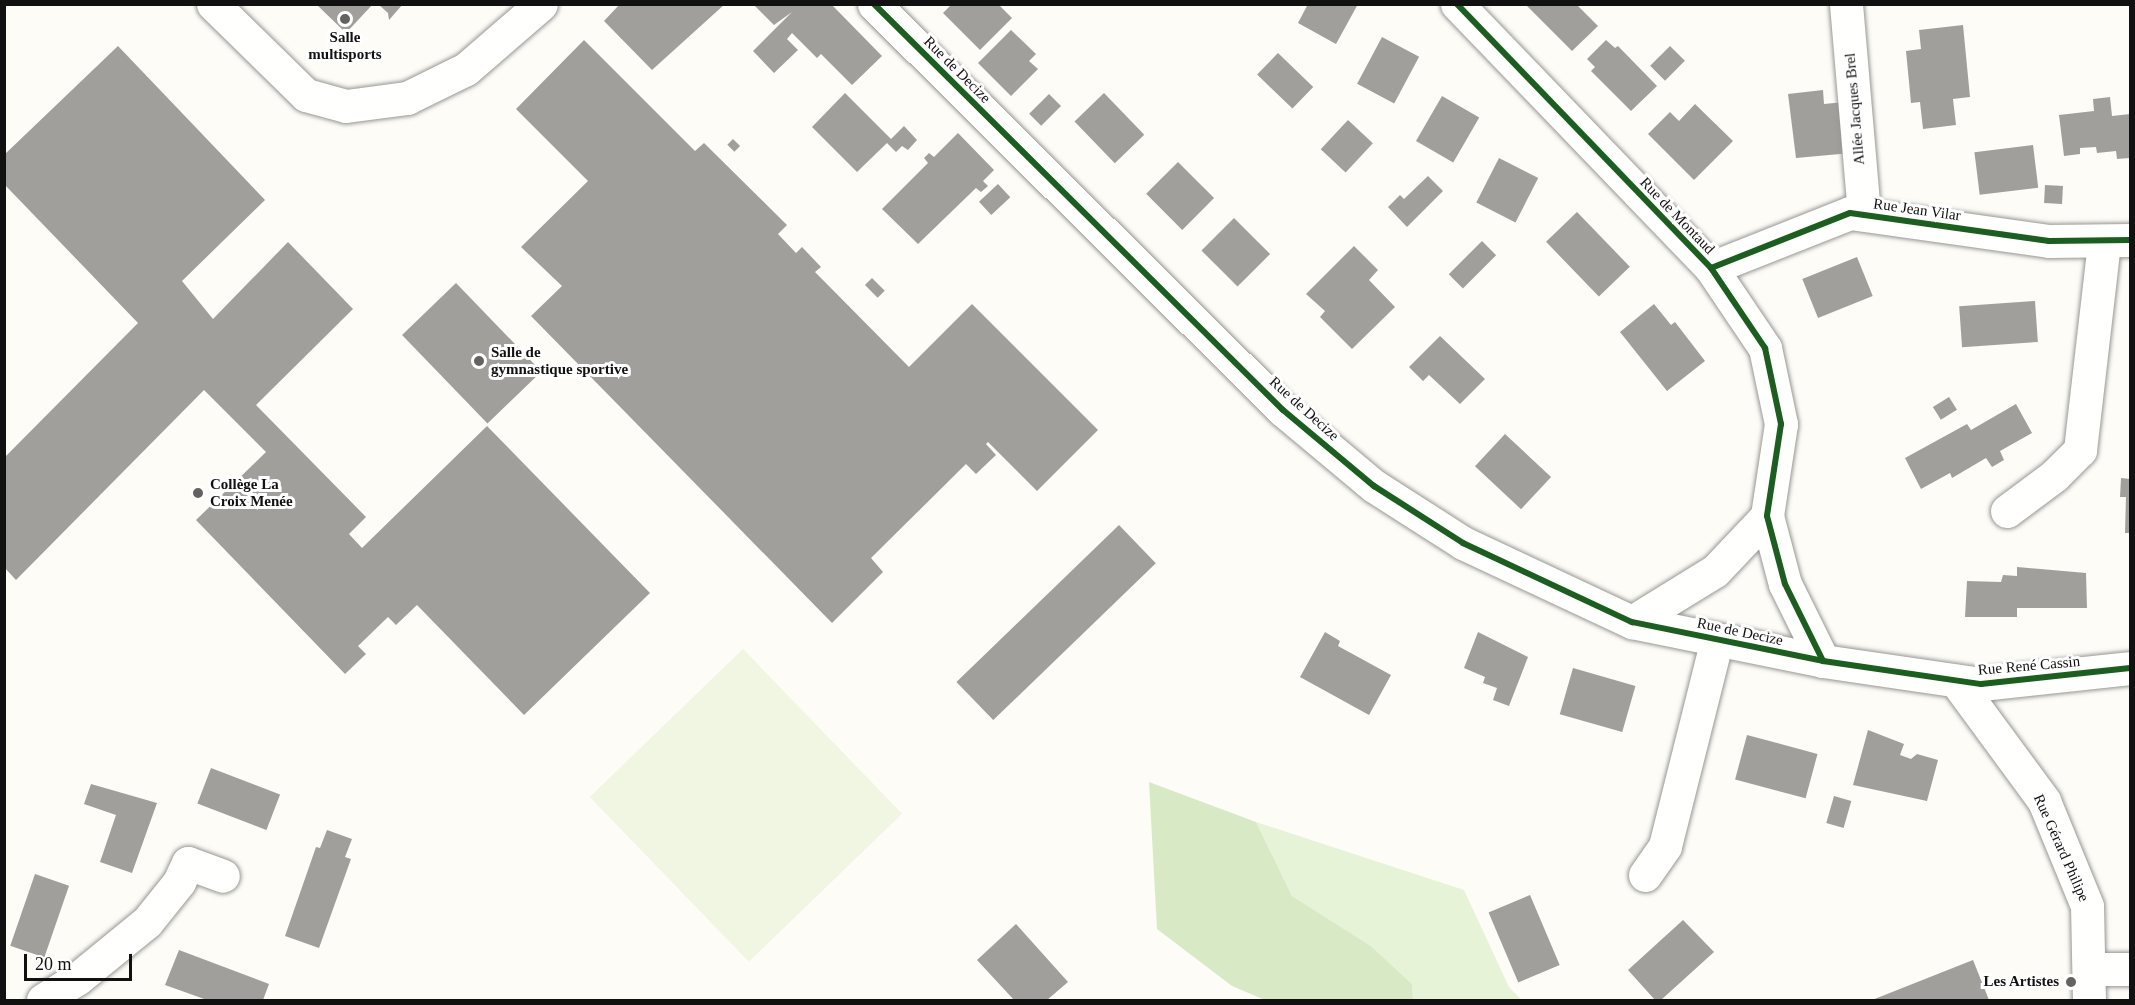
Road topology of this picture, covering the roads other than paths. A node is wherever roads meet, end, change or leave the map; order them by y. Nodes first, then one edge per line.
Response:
1 (213, 4) edge
2 (541, 4) edge
3 (874, 4) edge
4 (1457, 4) edge
5 (1846, 4) edge
6 (1864, 214) junction
7 (2117, 240) edge
8 (1711, 268) junction
9 (2007, 511) dead end
10 (1767, 516) junction
11 (1632, 622) junction
12 (1717, 639) junction
13 (1823, 661) junction
14 (2130, 668) edge
15 (1956, 681) junction
16 (1645, 875) dead end
17 (223, 876) dead end
18 (2130, 969) edge
19 (2090, 985) edge
20 (43, 1000) edge

1 - 2 street
3 - 11 street, Rue de Decize
4 - 8 street, Rue de Montaud
5 - 6 street, Allée Jacques Brel
6 - 7 street, Rue Jean Vilar
6 - 8 street, Rue Jean Vilar
7 - 9 street, Rue Jean Vilar
8 - 10 street, Rue de Montaud
10 - 11 street
10 - 13 street, Rue de Montaud
11 - 12 street, Rue de Decize
12 - 13 street, Rue de Decize
12 - 16 street
13 - 15 street, Rue René Cassin
14 - 15 street, Rue René Cassin
15 - 19 street, Rue Gérard Philipe
17 - 20 street
18 - 19 street, Rue Gérard Philipe

